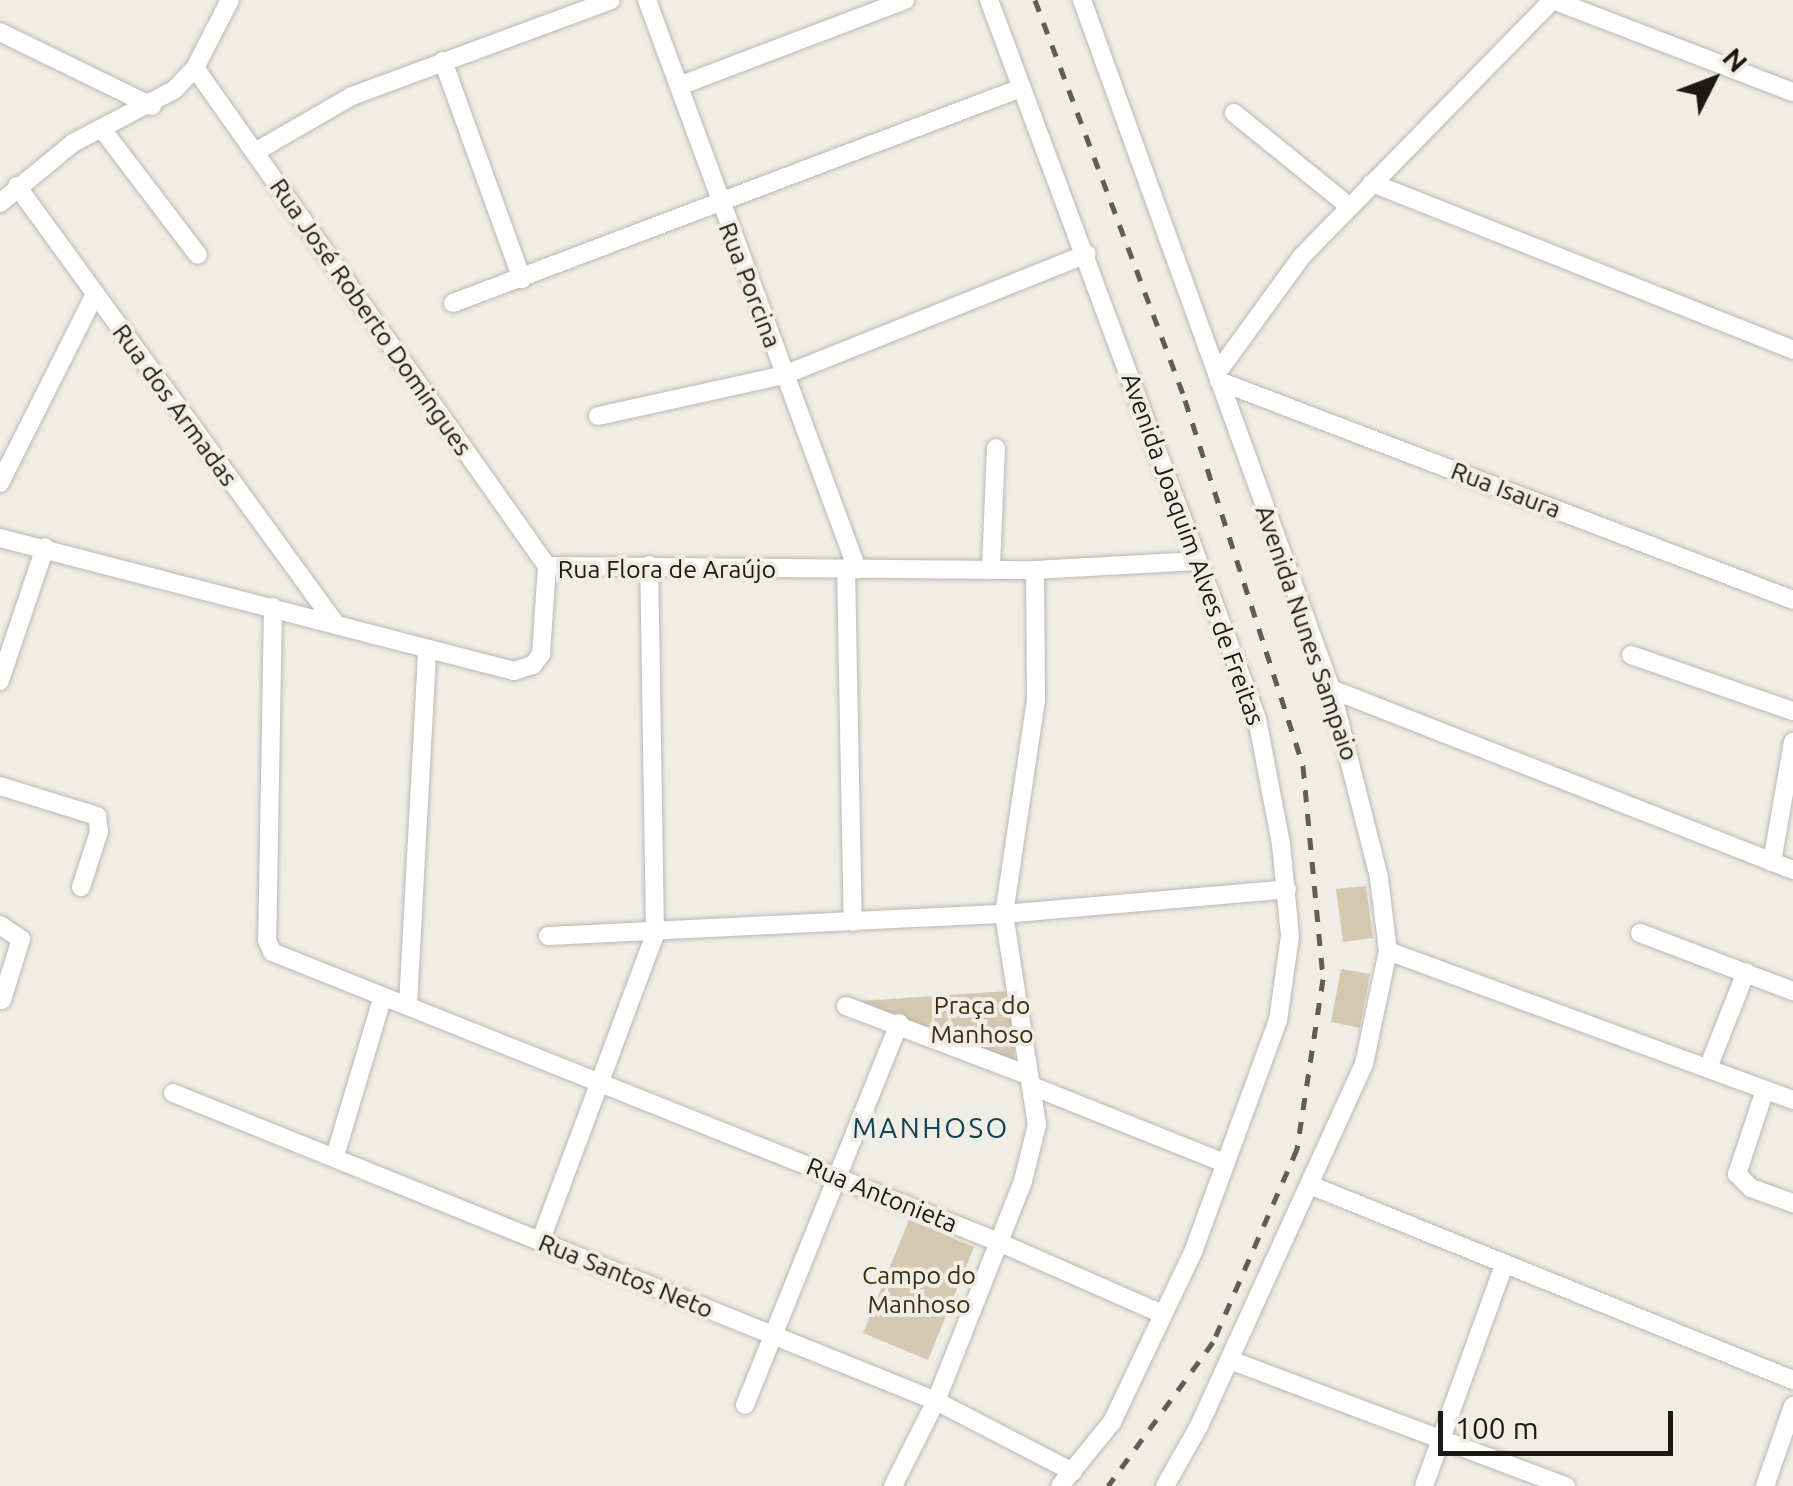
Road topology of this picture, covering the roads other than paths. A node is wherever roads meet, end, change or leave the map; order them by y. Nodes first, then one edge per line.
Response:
1 (230, 0) edge
2 (611, 0) edge
3 (648, 0) edge
4 (905, 0) edge
5 (989, 0) edge
6 (1082, 0) edge
7 (1553, 0) edge
8 (0, 32) edge
9 (443, 61) junction
10 (195, 68) junction
11 (679, 86) junction
12 (1020, 88) junction
13 (1793, 92) edge
14 (152, 106) junction
15 (1234, 113) dead end
16 (102, 129) junction
17 (255, 152) junction
18 (1372, 183) junction
19 (17, 186) junction
20 (0, 203) edge
21 (720, 204) junction
22 (1349, 206) junction
23 (1087, 254) junction
24 (198, 255) dead end
25 (522, 279) junction
26 (95, 294) junction
27 (453, 302) dead end
28 (1793, 350) edge
29 (784, 375) junction
30 (1218, 377) junction
31 (598, 416) dead end
32 (996, 448) dead end
33 (0, 483) edge
34 (0, 538) edge
35 (45, 548) junction
36 (1198, 561) junction
37 (649, 565) junction
38 (546, 566) junction
39 (991, 567) junction
40 (852, 569) junction
41 (1036, 570) junction
42 (1793, 600) edge
43 (273, 607) junction
44 (334, 623) junction
45 (426, 651) junction
46 (1630, 655) dead end
47 (0, 681) edge
48 (1331, 689) junction
49 (1793, 711) edge
50 (1793, 742) edge
51 (0, 786) edge
52 (1772, 862) junction
53 (1793, 870) edge
54 (81, 887) dead end
55 (1287, 889) junction
56 (1004, 914) junction
57 (852, 922) junction
58 (0, 925) edge
59 (656, 934) junction
60 (1640, 934) dead end
61 (548, 936) dead end
62 (1388, 951) junction
63 (1746, 972) junction
64 (1793, 991) edge
65 (2, 1000) dead end
66 (382, 1000) junction
67 (408, 1005) junction
68 (846, 1006) dead end
69 (899, 1023) junction
70 (1708, 1068) junction
71 (1030, 1081) junction
72 (603, 1086) junction
73 (1765, 1090) junction
74 (173, 1093) dead end
75 (1793, 1100) edge
76 (335, 1156) junction
77 (1225, 1163) junction
78 (841, 1178) junction
79 (1310, 1185) junction
80 (1793, 1203) edge
81 (996, 1241) junction
82 (540, 1242) junction
83 (1504, 1264) junction
84 (1158, 1312) junction
85 (776, 1336) junction
86 (1230, 1360) junction
87 (1793, 1380) edge
88 (936, 1401) junction
89 (745, 1405) dead end
90 (1793, 1406) edge
91 (1442, 1440) junction
92 (1066, 1479) edge
93 (892, 1486) edge
94 (1166, 1486) edge
95 (1424, 1486) edge
96 (1566, 1486) edge
97 (1765, 1486) edge

1 - 10 street
2 - 9 street
3 - 11 street, Rua Porcina
4 - 11 street
5 - 12 street, Avenida Joaquim Alves de Freitas
6 - 30 street, Avenida Nunes Sampaio
7 - 13 street
7 - 18 street
8 - 14 street
9 - 17 street
9 - 25 street
10 - 14 street
10 - 17 street, Rua José Roberto Domingues
11 - 21 street, Rua Porcina
12 - 21 street
12 - 23 street, Avenida Joaquim Alves de Freitas
14 - 16 street
15 - 22 street
16 - 19 street
16 - 24 street
17 - 38 street, Rua José Roberto Domingues
18 - 22 street
18 - 28 street
19 - 20 street
19 - 26 street, Rua dos Armadas
21 - 25 street
21 - 29 street, Rua Porcina
22 - 30 street
23 - 29 street
23 - 36 street, Avenida Joaquim Alves de Freitas
25 - 27 street
26 - 33 street
26 - 44 street, Rua dos Armadas
29 - 31 street
29 - 40 street, Rua Porcina
30 - 42 street, Rua Isaura
30 - 48 street, Avenida Nunes Sampaio
32 - 39 street
34 - 35 street, Rua Flora de Araújo
35 - 43 street, Rua Flora de Araújo
35 - 47 street
36 - 41 street, Rua Flora de Araújo
36 - 55 street, Avenida Joaquim Alves de Freitas
37 - 38 street, Rua Flora de Araújo
37 - 40 street, Rua Flora de Araújo
37 - 59 street
38 - 45 street, Rua Flora de Araújo
39 - 40 street, Rua Flora de Araújo
39 - 41 street, Rua Flora de Araújo
40 - 57 street, Rua Porcina
41 - 56 street
43 - 44 street, Rua Flora de Araújo
43 - 66 street, Rua Antonieta
44 - 45 street, Rua Flora de Araújo
45 - 67 street
46 - 49 street
48 - 52 street
48 - 62 street, Avenida Nunes Sampaio
50 - 52 street
51 - 54 street
52 - 53 street
55 - 56 street
55 - 77 street, Avenida Joaquim Alves de Freitas
56 - 57 street
56 - 71 street
57 - 59 street
58 - 65 street
59 - 61 street
59 - 72 street
60 - 63 street
62 - 70 street
62 - 79 street, Avenida Nunes Sampaio
63 - 64 street
63 - 70 street
66 - 67 street, Rua Antonieta
66 - 76 street
67 - 72 street, Rua Antonieta
68 - 69 street
69 - 71 street
69 - 78 street
70 - 73 street
71 - 77 street
71 - 81 street
72 - 78 street, Rua Antonieta
72 - 82 street
73 - 75 street
73 - 80 street
74 - 76 street, Rua Santos Neto
76 - 82 street, Rua Santos Neto
77 - 84 street, Avenida Joaquim Alves de Freitas
78 - 81 street, Rua Antonieta
78 - 85 street
79 - 83 street
79 - 86 street, Avenida Nunes Sampaio
81 - 84 street, Rua Antonieta
81 - 88 street
82 - 85 street, Rua Santos Neto
83 - 87 street
83 - 91 street
84 - 92 street, Avenida Joaquim Alves de Freitas
85 - 88 street, Rua Santos Neto
85 - 89 street
86 - 91 street
86 - 94 street, Avenida Nunes Sampaio
88 - 92 street, Rua Santos Neto
88 - 93 street
90 - 97 street
91 - 95 street
91 - 96 street

